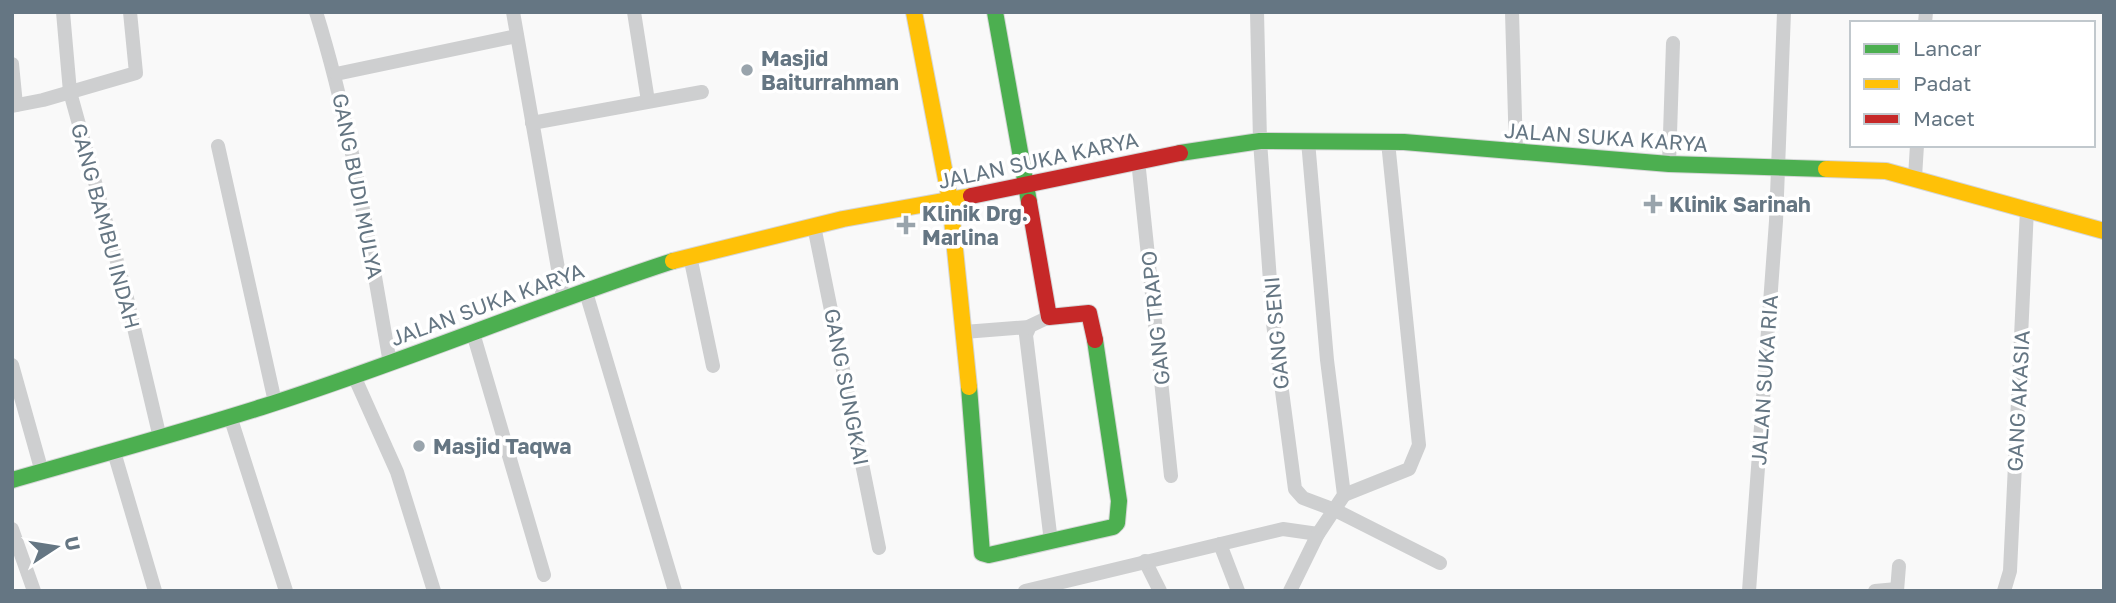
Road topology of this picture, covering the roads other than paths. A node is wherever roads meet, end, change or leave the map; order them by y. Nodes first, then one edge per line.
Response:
1 (63, 12) edge
2 (130, 12) edge
3 (316, 12) edge
4 (513, 12) edge
5 (634, 12) edge
6 (914, 12) edge
7 (995, 12) edge
8 (1257, 12) edge
9 (1511, 12) edge
10 (1784, 12) edge
11 (517, 36) junction
12 (1673, 43) dead end
13 (12, 64) edge
14 (336, 74) junction
15 (71, 92) junction
16 (702, 92) dead end
17 (648, 101) junction
18 (14, 105) edge
19 (532, 122) junction
20 (1260, 141) junction
21 (1308, 141) junction
22 (1388, 142) junction
23 (218, 146) dead end
24 (1917, 147) edge
25 (1516, 152) junction
26 (1138, 160) junction
27 (1669, 164) junction
28 (1777, 169) junction
29 (1915, 177) junction
30 (1025, 185) junction
31 (950, 200) junction
32 (2026, 209) junction
33 (814, 226) junction
34 (2104, 231) edge
35 (690, 256) junction
36 (585, 289) junction
37 (562, 297) junction
38 (1049, 317) junction
39 (1029, 327) junction
40 (964, 332) junction
41 (473, 333) junction
42 (390, 363) junction
43 (12, 365) edge
44 (713, 366) dead end
45 (354, 376) junction
46 (275, 402) junction
47 (230, 416) junction
48 (160, 438) junction
49 (114, 452) junction
50 (42, 472) junction
51 (1171, 476) dead end
52 (12, 480) edge
53 (1344, 495) junction
54 (1335, 510) junction
55 (12, 529) edge
56 (1318, 534) junction
57 (1051, 542) junction
58 (1220, 544) junction
59 (879, 548) dead end
60 (1145, 561) junction
61 (1440, 563) dead end
62 (1899, 566) dead end
63 (544, 575) dead end
64 (1072, 589) edge
65 (1293, 590) edge
66 (1897, 590) edge
67 (34, 591) edge
68 (155, 591) edge
69 (286, 591) edge
70 (434, 591) edge
71 (675, 591) edge
72 (1025, 591) edge
73 (1160, 591) edge
74 (1238, 591) edge
75 (1749, 591) edge
76 (1875, 591) edge
77 (2004, 591) edge

1 - 15 street, GANG BAMBU INDAH
2 - 15 street
3 - 14 street, GANG BUDI MULYA
4 - 11 street
5 - 17 street
6 - 31 main road
7 - 30 main road
8 - 20 street, GANG SENI
9 - 25 street
10 - 28 street, JALAN SUKA RIA
11 - 14 street
11 - 19 street
12 - 27 street
13 - 18 street
14 - 42 street, GANG BUDI MULYA
15 - 18 street
15 - 48 street, GANG BAMBU INDAH
16 - 17 street
17 - 19 street
19 - 37 street
20 - 21 main road, JALAN SUKA KARYA
20 - 26 main road, JALAN SUKA KARYA
20 - 54 street, GANG SENI
21 - 22 main road, JALAN SUKA KARYA
21 - 53 street
22 - 25 main road, JALAN SUKA KARYA
22 - 53 street
23 - 46 street
24 - 29 street
25 - 27 main road, JALAN SUKA KARYA
26 - 30 main road, JALAN SUKA KARYA
26 - 51 street, GANG TRAPO
27 - 28 main road, JALAN SUKA KARYA
28 - 29 main road, JALAN SUKA KARYA
28 - 75 street, JALAN SUKA RIA
29 - 32 main road, JALAN SUKA KARYA
30 - 31 main road, JALAN SUKA KARYA
30 - 38 main road
31 - 33 main road, JALAN SUKA KARYA
31 - 40 main road
32 - 34 main road, JALAN SUKA KARYA
32 - 77 street, GANG AKASIA
33 - 35 main road, JALAN SUKA KARYA
33 - 59 street, GANG SUNGKAI
35 - 36 main road, JALAN SUKA KARYA
35 - 44 street
36 - 37 main road, JALAN SUKA KARYA
36 - 71 street
37 - 41 main road, JALAN SUKA KARYA
38 - 39 street
38 - 57 main road
39 - 40 street
39 - 57 street
40 - 57 main road
41 - 42 main road, JALAN SUKA KARYA
41 - 63 street
42 - 45 main road, JALAN SUKA KARYA
43 - 50 street
45 - 46 main road, JALAN SUKA KARYA
45 - 70 street
46 - 47 main road, JALAN SUKA KARYA
47 - 48 main road, JALAN SUKA KARYA
47 - 69 street
48 - 49 main road, JALAN SUKA KARYA
49 - 50 main road, JALAN SUKA KARYA
49 - 68 street
50 - 52 main road, JALAN SUKA KARYA
53 - 54 street
54 - 56 street
54 - 61 street, GANG SENI
55 - 67 street
56 - 58 street
56 - 65 street
58 - 60 street
58 - 74 street
60 - 64 street
60 - 73 street
62 - 66 street
64 - 72 street
66 - 76 street

